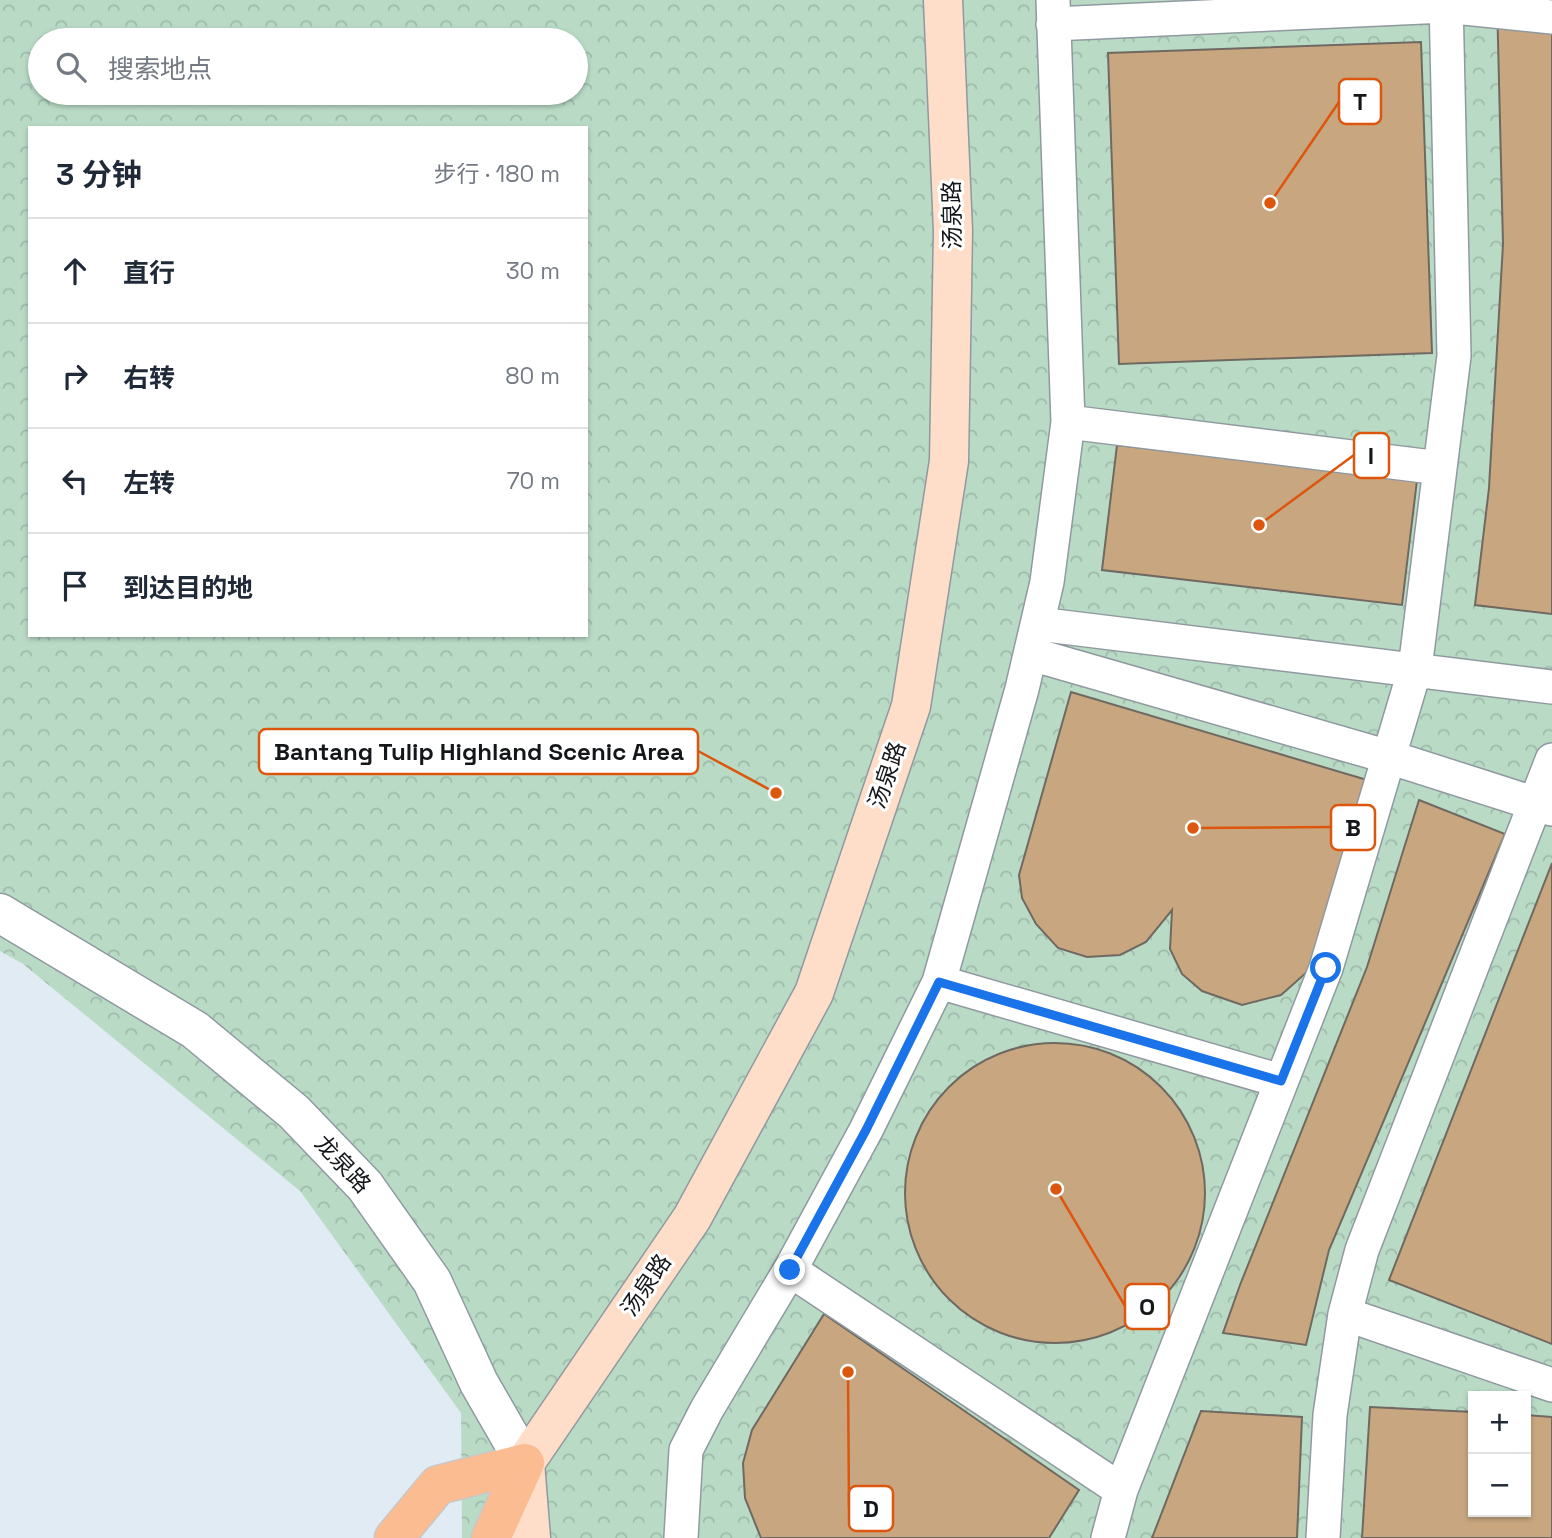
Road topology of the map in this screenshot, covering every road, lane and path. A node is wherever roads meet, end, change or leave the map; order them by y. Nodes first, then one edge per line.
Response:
1 (943, 0) edge
2 (1446, 3) edge
3 (1053, 12) edge
4 (1552, 17) edge
5 (1068, 422) junction
6 (1440, 468) junction
7 (1034, 639) junction
8 (1415, 669) junction
9 (1552, 687) edge
10 (1389, 757) junction
11 (1552, 760) edge
12 (1544, 806) edge
13 (0, 913) edge
14 (939, 982) junction
15 (1281, 1081) junction
16 (790, 1270) junction
17 (1345, 1314) junction
18 (1552, 1385) edge
19 (525, 1463) junction
20 (1121, 1490) junction
21 (394, 1538) edge
22 (491, 1538) edge
23 (531, 1538) edge
24 (681, 1538) edge
25 (1108, 1538) edge
26 (1323, 1538) edge

1 - 19 main road, 汤泉路
2 - 3 street
2 - 4 street
2 - 6 street
3 - 5 street
5 - 6 street
5 - 7 street
6 - 8 street
7 - 8 street
7 - 10 street
7 - 14 street
8 - 9 street
8 - 10 street
10 - 12 street
10 - 15 street
11 - 12 street
12 - 17 street
13 - 19 street, 龙泉路
14 - 15 street
14 - 16 street
15 - 20 street
16 - 20 street
16 - 24 street
17 - 18 street
17 - 26 street
19 - 21 main road
19 - 22 main road
19 - 23 main road, 龙泉路
20 - 25 street

